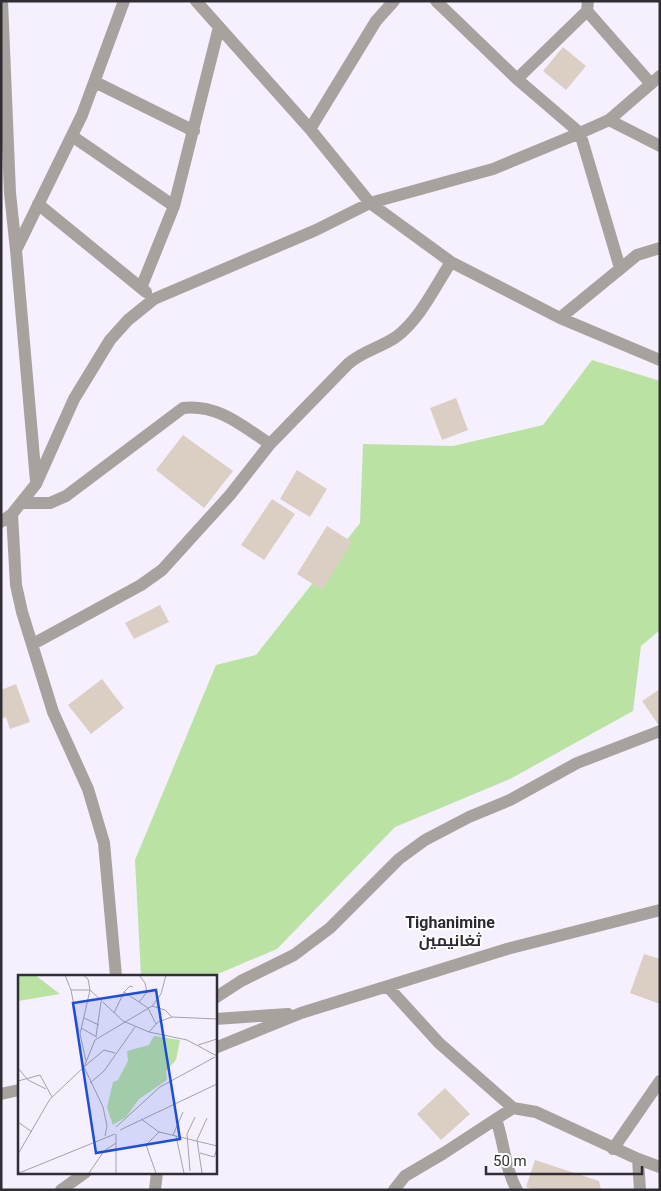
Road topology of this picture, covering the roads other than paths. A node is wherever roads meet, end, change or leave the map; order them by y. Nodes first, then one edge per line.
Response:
1 (2, 1) edge
2 (124, 1) edge
3 (196, 1) edge
4 (394, 1) edge
5 (436, 1) edge
6 (588, 6) edge
7 (219, 27) junction
8 (517, 79) junction
9 (655, 80) edge
10 (95, 82) junction
11 (609, 120) junction
12 (310, 130) junction
13 (194, 131) junction
14 (580, 133) junction
15 (72, 136) junction
16 (660, 146) edge
17 (38, 204) junction
18 (370, 204) junction
19 (174, 206) junction
20 (660, 248) edge
21 (16, 250) junction
22 (451, 262) junction
23 (620, 268) junction
24 (141, 288) junction
25 (154, 298) junction
26 (560, 318) junction
27 (660, 360) edge
28 (270, 444) junction
29 (36, 484) junction
30 (21, 503) junction
31 (12, 514) junction
32 (1, 522) edge
33 (33, 644) junction
34 (660, 730) edge
35 (660, 910) edge
36 (116, 975) edge
37 (388, 987) junction
38 (216, 997) edge
39 (301, 1013) junction
40 (216, 1019) edge
41 (216, 1048) edge
42 (660, 1080) edge
43 (18, 1090) edge
44 (1, 1094) edge
45 (513, 1108) junction
46 (496, 1119) junction
47 (614, 1149) junction
48 (638, 1159) junction
49 (660, 1167) edge
50 (83, 1174) edge
51 (157, 1174) edge
52 (61, 1190) edge
53 (155, 1190) edge
54 (394, 1190) edge
55 (518, 1190) edge
56 (640, 1190) edge

1 - 21 street
2 - 10 street
3 - 7 street
4 - 12 street
5 - 8 street
6 - 8 street
6 - 9 street
7 - 12 street
7 - 13 street
8 - 14 street
9 - 11 street
10 - 13 street
10 - 15 street
11 - 14 street
11 - 16 street
12 - 18 street
13 - 19 street
14 - 18 street
14 - 23 street
15 - 17 street
15 - 19 street
17 - 21 street
17 - 24 street
18 - 22 street
18 - 25 street
19 - 24 street
20 - 23 street
21 - 29 street
22 - 26 street
22 - 28 street
23 - 26 street
24 - 25 street
25 - 29 street
26 - 27 street
28 - 30 street
28 - 33 street
29 - 30 street
30 - 31 street
31 - 32 street
31 - 33 street
33 - 36 street
34 - 38 street
35 - 37 street
37 - 39 street
37 - 45 street
39 - 40 street
39 - 41 street
42 - 47 street
43 - 44 street
45 - 46 street
45 - 47 street
46 - 54 street
46 - 55 street
47 - 48 street
48 - 49 street
48 - 56 street
50 - 52 street
51 - 53 street

